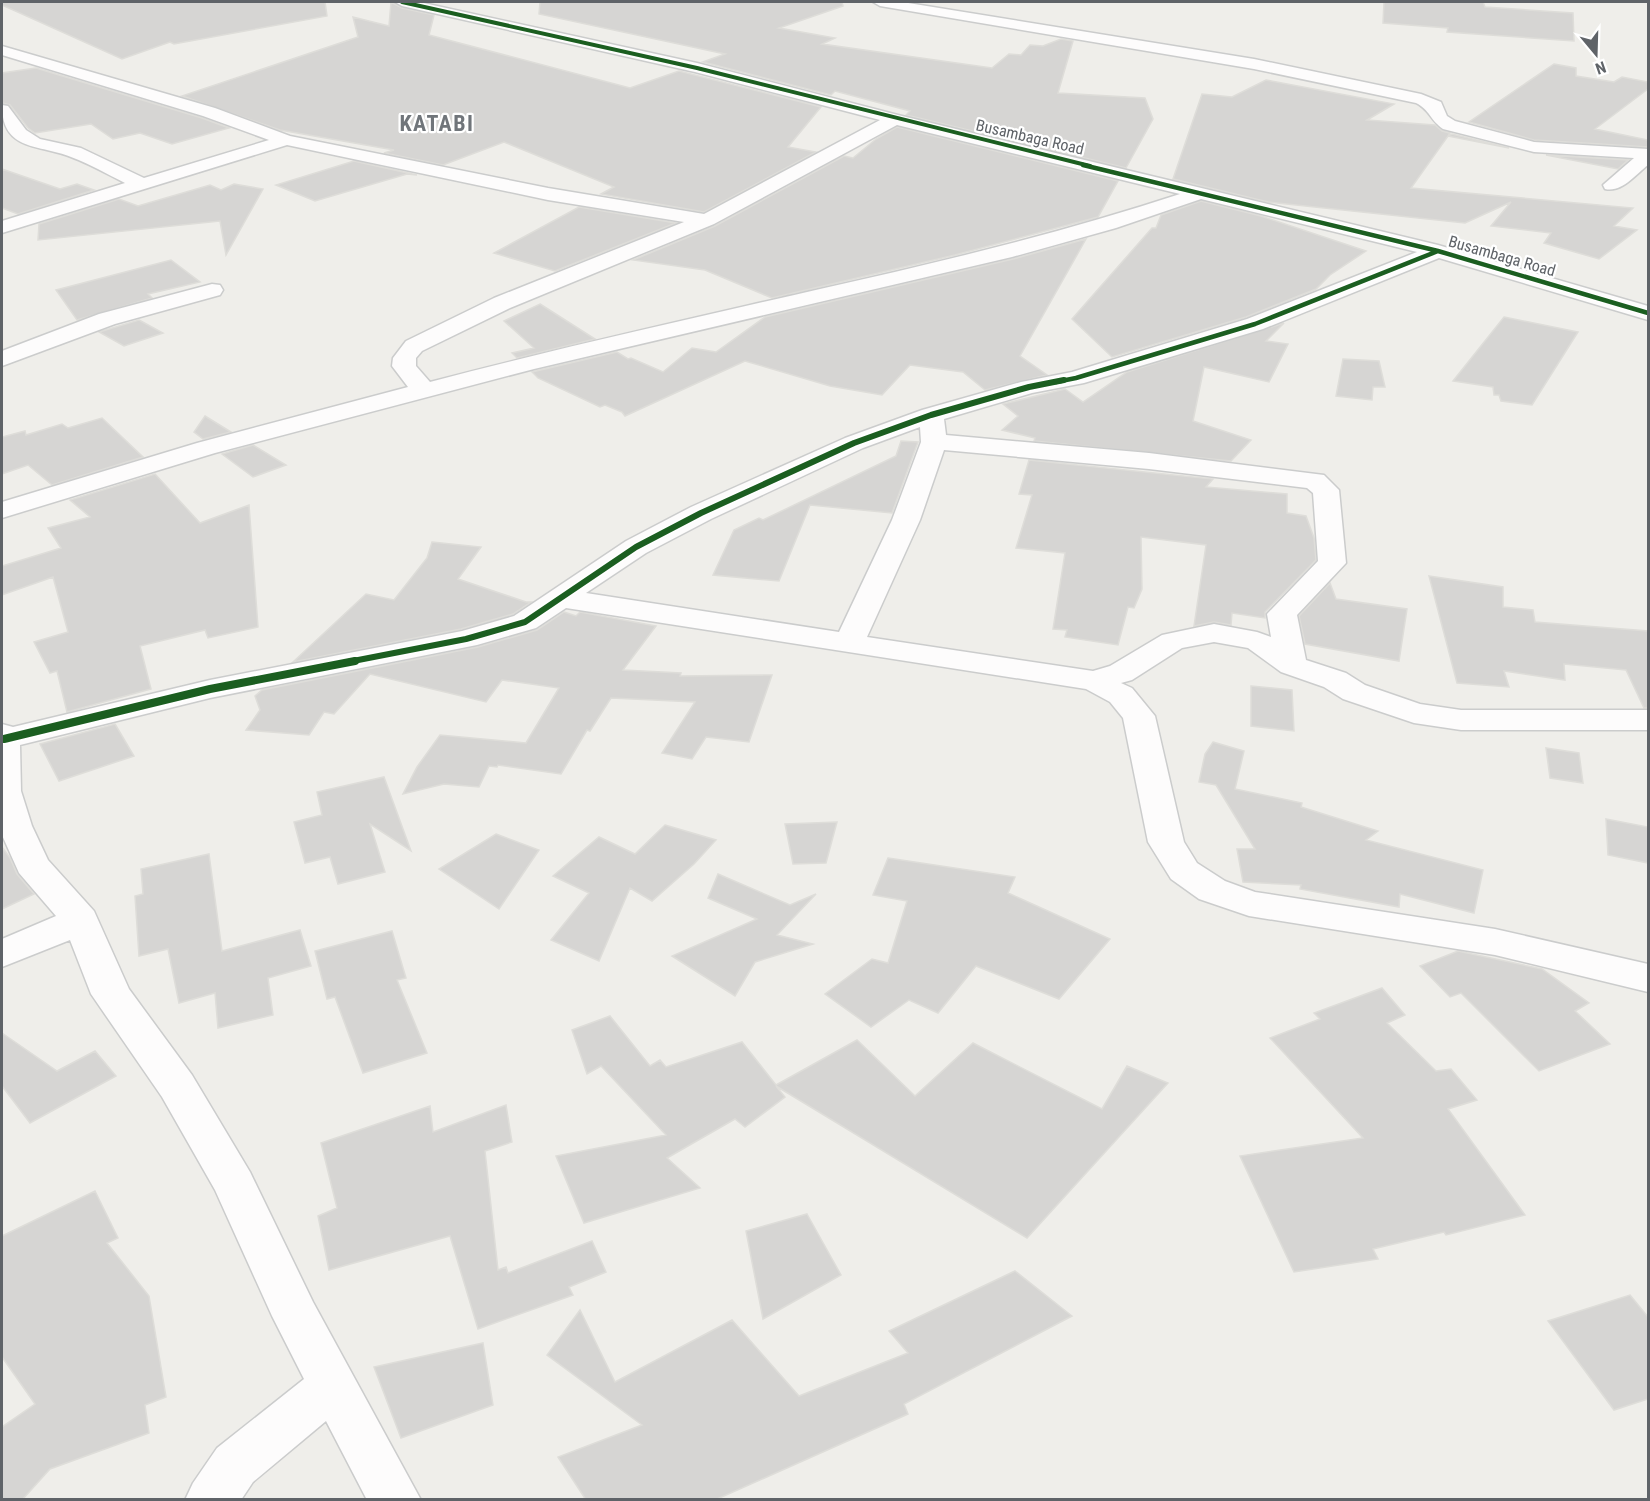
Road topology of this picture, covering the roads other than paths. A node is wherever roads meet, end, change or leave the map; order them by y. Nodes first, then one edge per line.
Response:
1 (402, 2) edge
2 (880, 2) edge
3 (2, 50) edge
4 (2, 110) edge
5 (895, 119) junction
6 (286, 140) junction
7 (1648, 155) edge
8 (144, 185) junction
9 (1612, 185) dead end
10 (1201, 193) junction
11 (707, 220) junction
12 (2, 227) edge
13 (1438, 251) junction
14 (212, 290) dead end
15 (1648, 313) edge
16 (2, 359) edge
17 (426, 390) junction
18 (933, 428) junction
19 (2, 510) edge
20 (560, 598) junction
21 (849, 642) junction
22 (1292, 665) junction
23 (1094, 681) junction
24 (1648, 720) edge
25 (3, 736) edge
26 (81, 920) junction
27 (2, 954) edge
28 (1648, 978) edge
29 (332, 1386) junction
30 (211, 1500) edge
31 (395, 1500) edge

1 - 5 street, Busambaga Road
2 - 7 street
3 - 6 street
4 - 8 street
5 - 10 street, Busambaga Road
5 - 11 street
6 - 8 street
6 - 11 street
7 - 9 street
8 - 12 street
10 - 13 street, Busambaga Road
10 - 17 street
11 - 17 street
13 - 15 street, Busambaga Road
13 - 18 street
14 - 16 street
17 - 19 street
18 - 20 street
18 - 21 street
18 - 22 street
20 - 21 street
20 - 25 street
21 - 23 street
22 - 23 street
22 - 24 street
23 - 28 street
25 - 26 street
26 - 27 street
26 - 29 street
29 - 30 street
29 - 31 street

